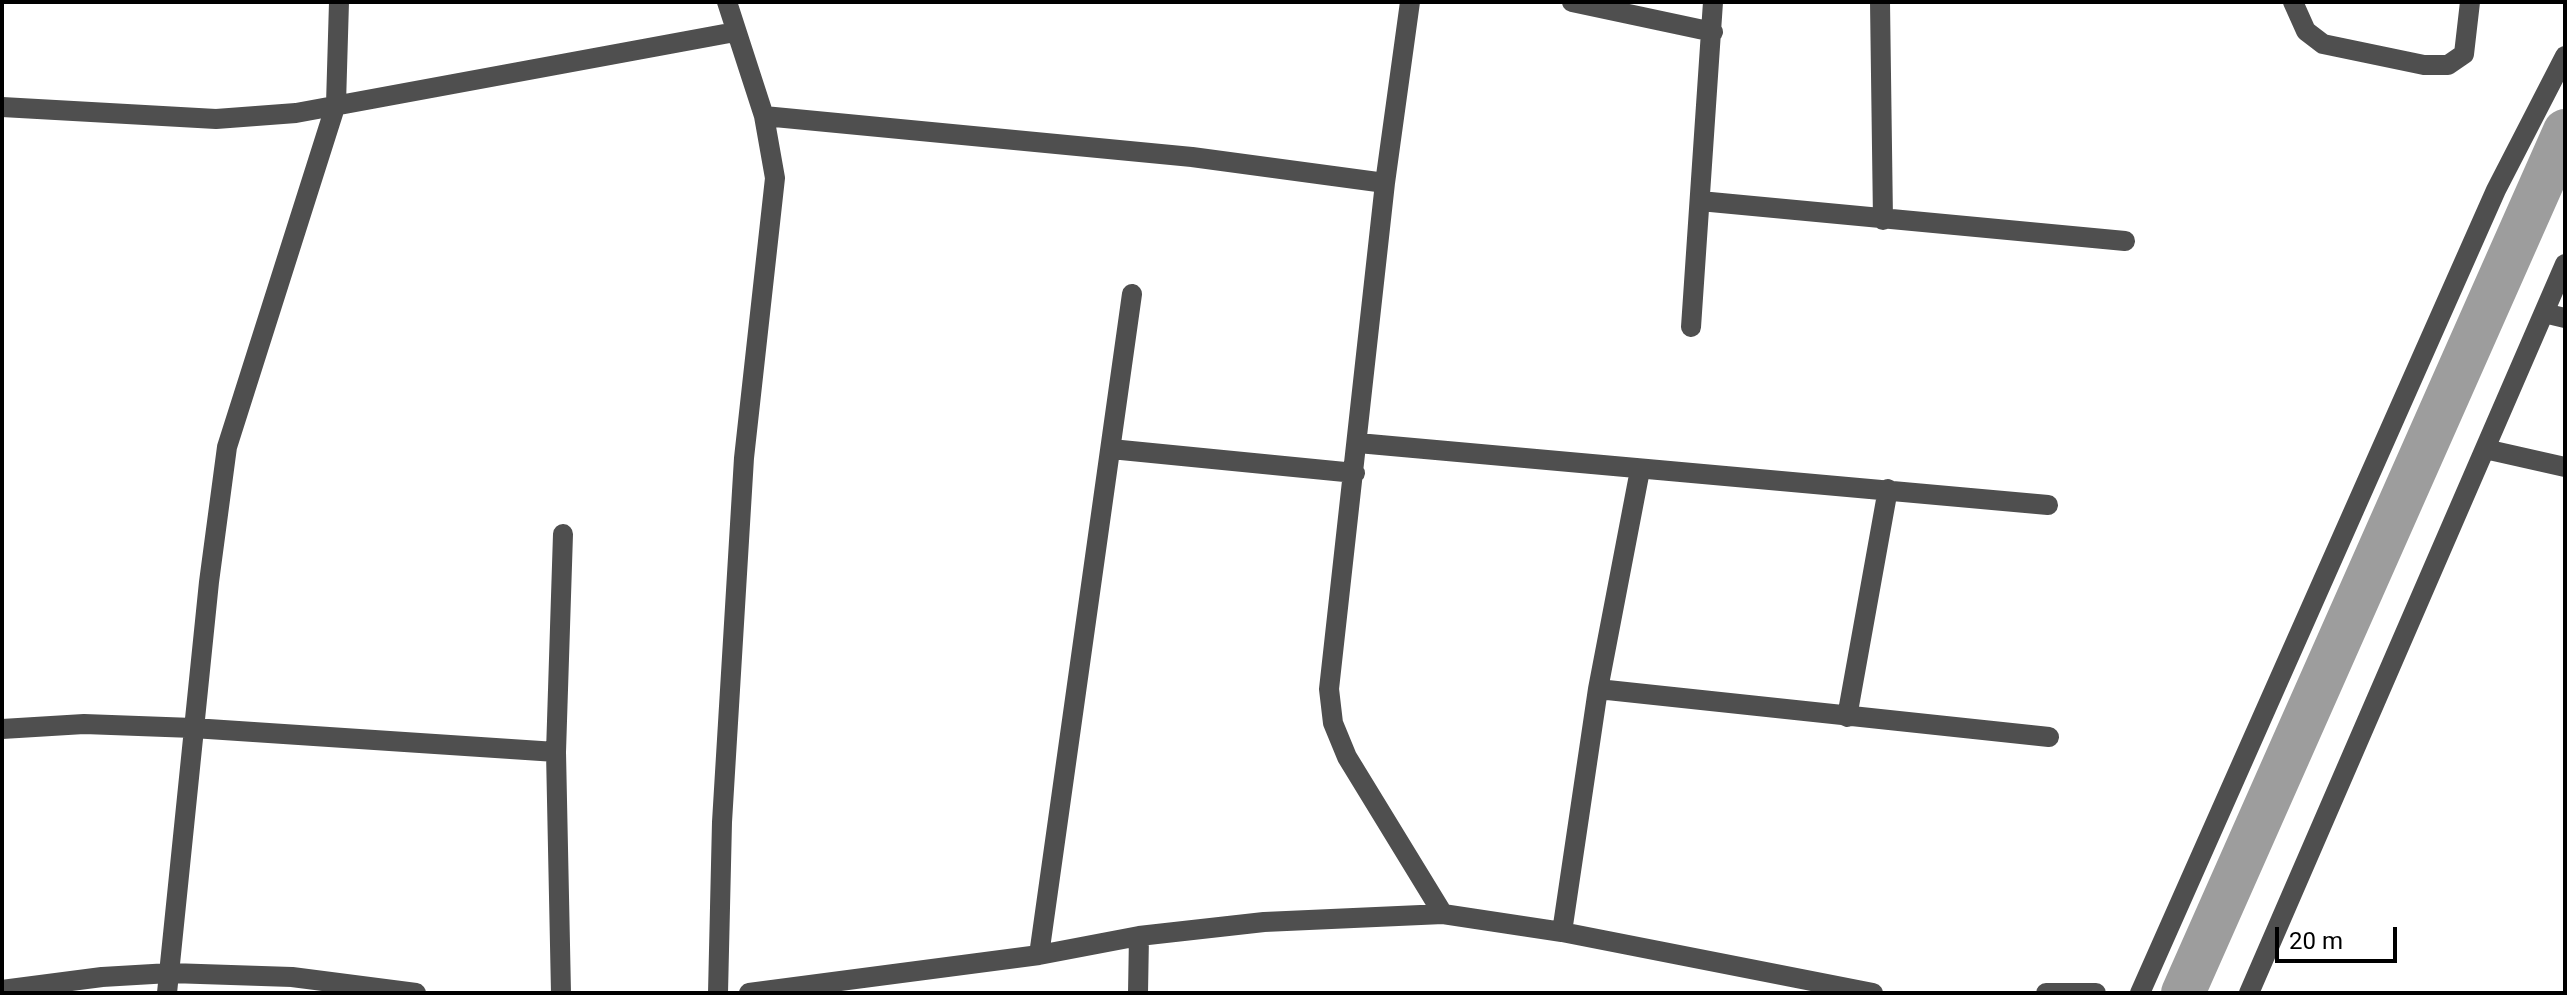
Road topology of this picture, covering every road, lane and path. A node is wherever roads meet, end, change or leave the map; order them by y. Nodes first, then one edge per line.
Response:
1 (339, 2) edge
2 (727, 2) edge
3 (1410, 2) edge
4 (1572, 2) edge
5 (1713, 2) edge
6 (1880, 2) edge
7 (2293, 2) edge
8 (2470, 2) edge
9 (735, 32) junction
10 (1713, 32) junction
11 (2565, 56) edge
12 (336, 104) junction
13 (2, 107) edge
14 (764, 116) junction
15 (1385, 183) junction
16 (1700, 201) junction
17 (1883, 220) junction
18 (2125, 241) dead end
19 (2565, 264) edge
20 (1132, 294) dead end
21 (2544, 313) junction
22 (2565, 318) edge
23 (1691, 327) dead end
24 (1358, 443) junction
25 (1111, 449) junction
26 (2485, 449) junction
27 (2565, 467) edge
28 (1640, 470) junction
29 (1355, 473) junction
30 (1888, 489) junction
31 (2048, 505) dead end
32 (563, 534) dead end
33 (1598, 689) junction
34 (1847, 717) junction
35 (193, 728) junction
36 (2, 729) edge
37 (2049, 737) dead end
38 (556, 752) junction
39 (1443, 914) junction
40 (1562, 932) junction
41 (1139, 936) junction
42 (1039, 955) junction
43 (169, 983) edge
44 (2, 990) edge
45 (416, 993) edge
46 (561, 993) edge
47 (718, 993) edge
48 (749, 993) edge
49 (1138, 993) edge
50 (1873, 993) edge
51 (2046, 993) edge
52 (2096, 993) edge
53 (2140, 993) edge
54 (2249, 993) edge

1 - 12 street
2 - 9 street
3 - 15 street
4 - 10 street
5 - 10 street
6 - 17 street
7 - 8 street
9 - 12 street
9 - 14 street
10 - 16 street
11 - 53 street
12 - 13 street
12 - 35 street
14 - 15 street
14 - 47 street
15 - 24 street
16 - 17 street
16 - 23 street
17 - 18 street
19 - 21 street
20 - 25 street
21 - 22 street
21 - 26 street
24 - 28 street
24 - 29 street
25 - 29 street
25 - 42 street
26 - 27 street
26 - 54 street
28 - 30 street
28 - 33 street
29 - 39 street
30 - 31 street
30 - 34 street
32 - 38 street
33 - 34 street
33 - 40 street
34 - 37 street
35 - 36 street
35 - 38 street
35 - 43 street
38 - 46 street
39 - 40 street
39 - 41 street
40 - 50 street
41 - 42 street
41 - 49 street
42 - 48 street
43 - 44 street
43 - 45 street
51 - 52 street

